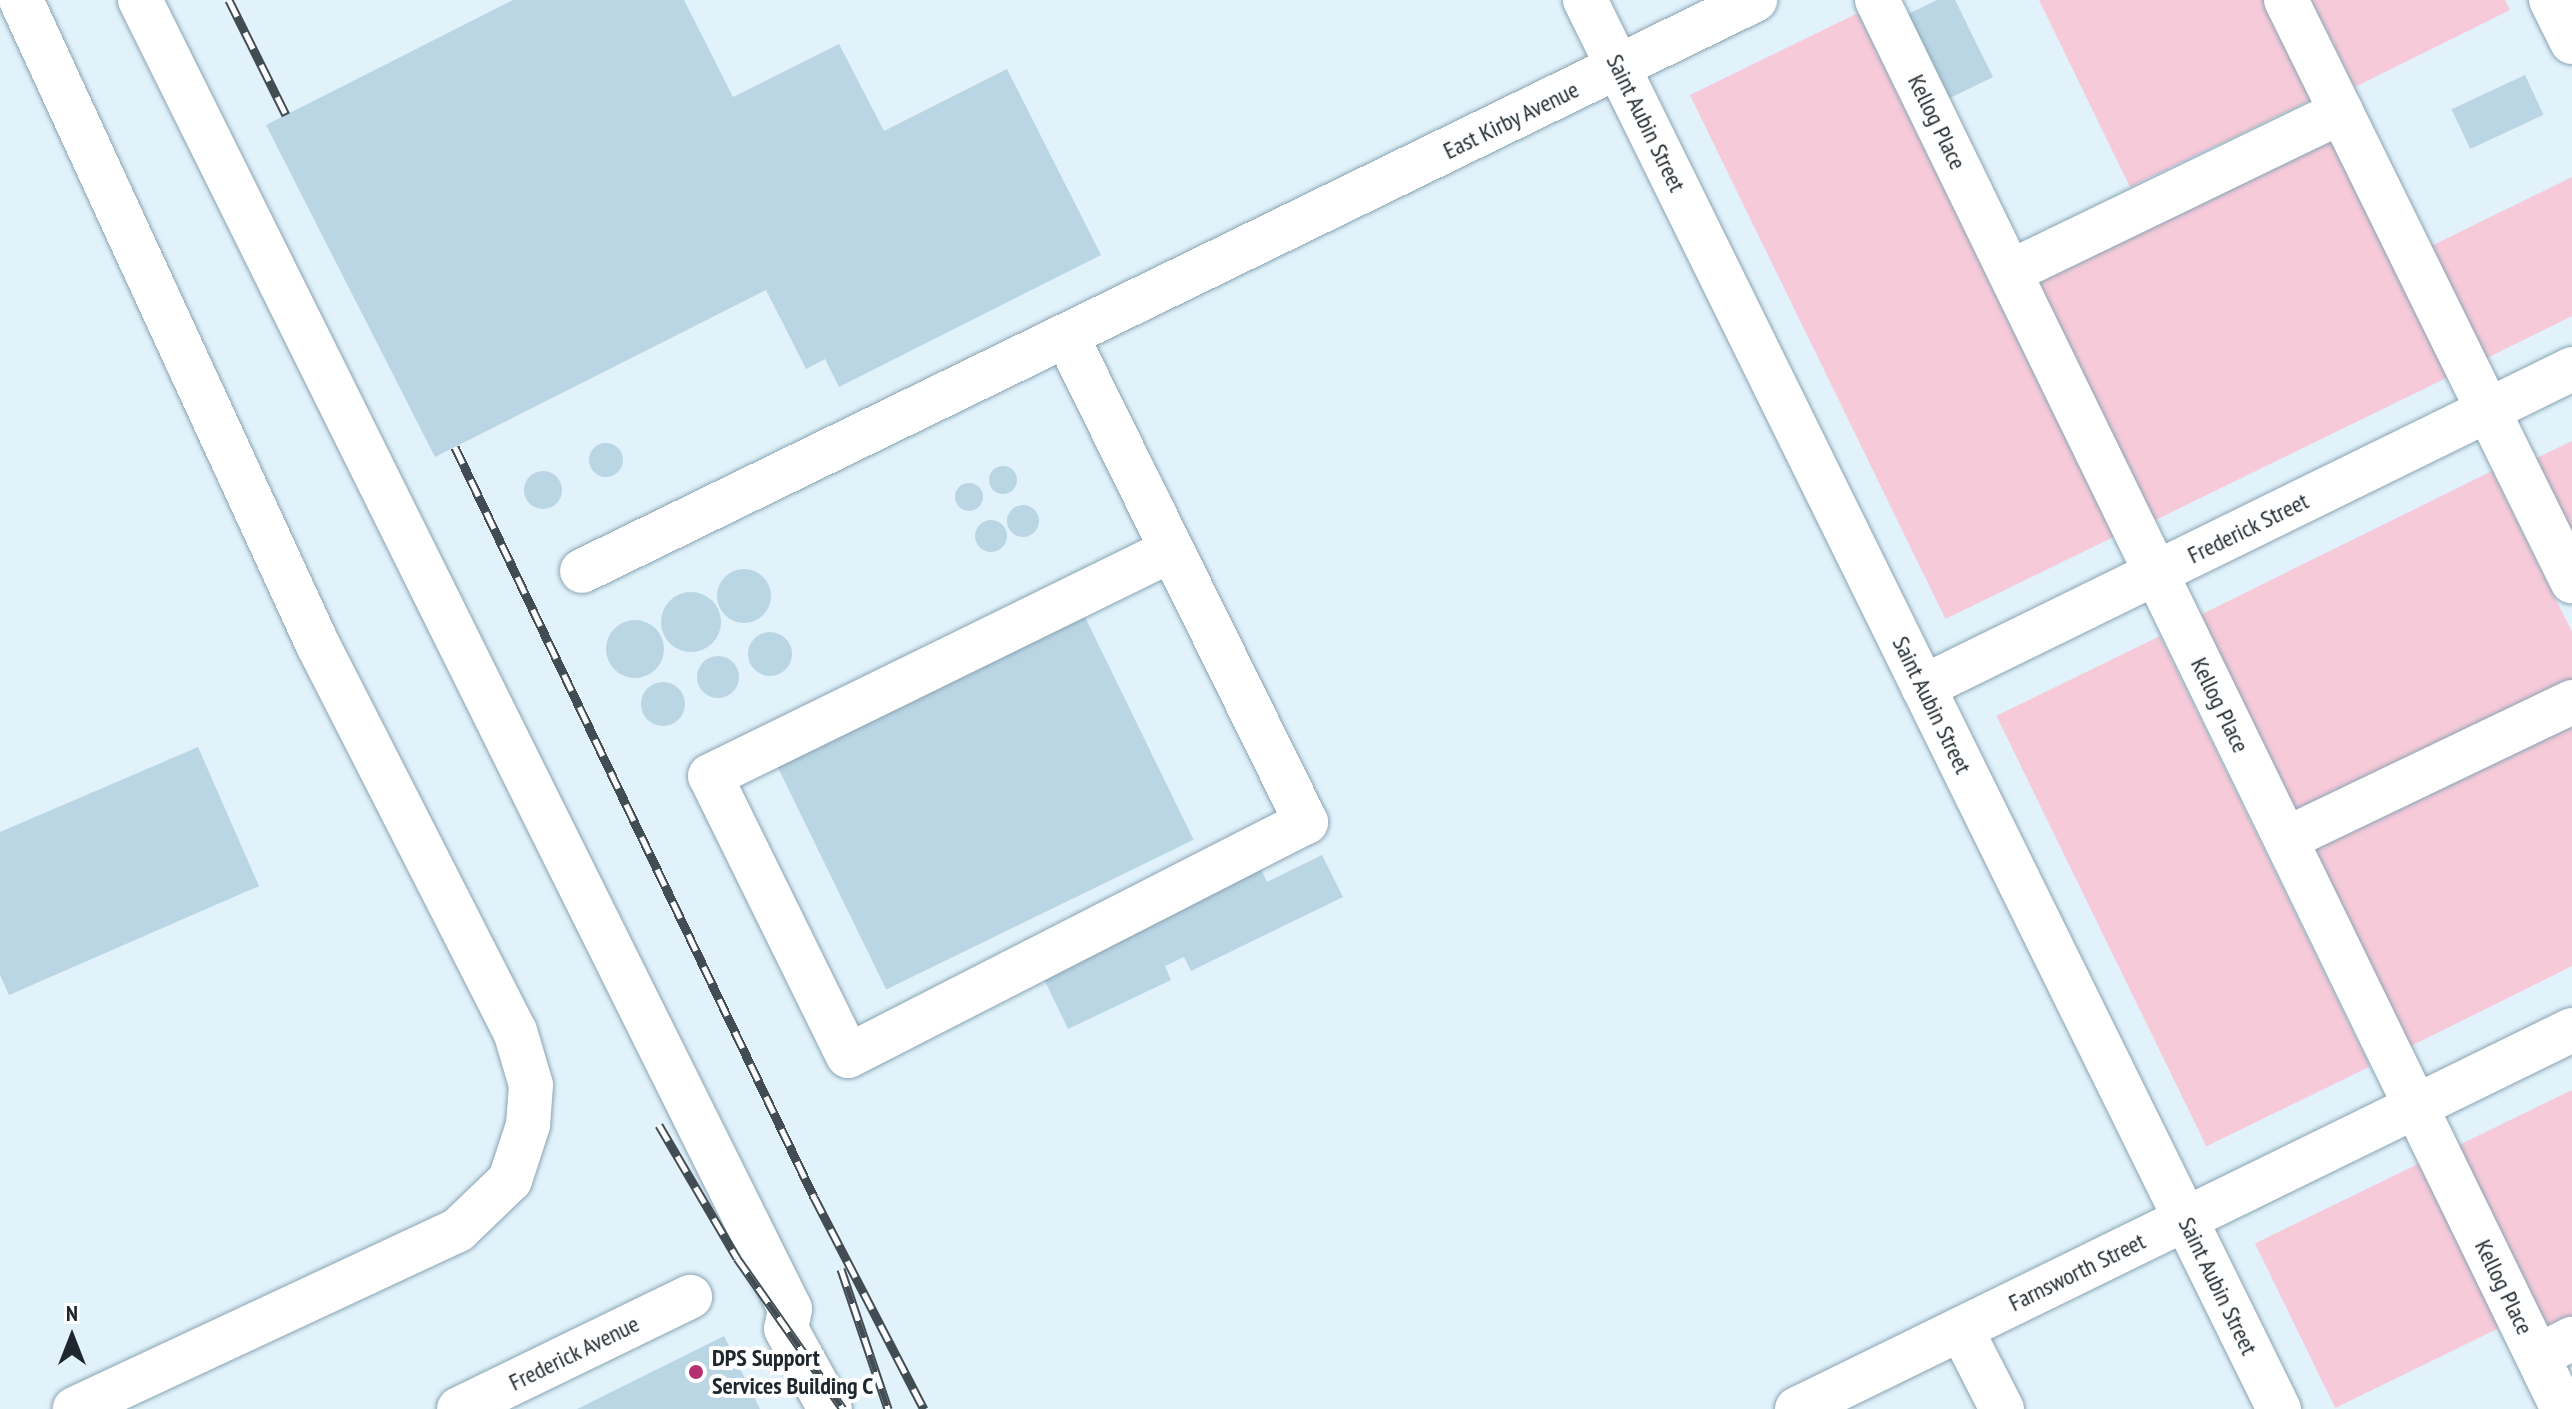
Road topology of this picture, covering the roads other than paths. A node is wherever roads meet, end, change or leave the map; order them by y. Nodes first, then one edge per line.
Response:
1 (21, 0) edge
2 (140, 0) edge
3 (1585, 0) edge
4 (1755, 0) edge
5 (1877, 0) edge
6 (2286, 0) edge
7 (2551, 0) edge
8 (2572, 42) edge
9 (1618, 67) junction
10 (2341, 112) junction
11 (2010, 272) junction
12 (1067, 337) junction
13 (2572, 369) edge
14 (2488, 410) junction
15 (1172, 550) junction
16 (582, 571) dead end
17 (2156, 573) junction
18 (2572, 581) edge
19 (1923, 687) junction
20 (2572, 702) edge
21 (2286, 839) junction
22 (2572, 1030) edge
23 (2416, 1106) junction
24 (2186, 1219) junction
25 (690, 1297) dead end
26 (1961, 1329) junction
27 (2555, 1348) edge
28 (75, 1409) edge
29 (459, 1409) edge
30 (830, 1409) edge
31 (1797, 1409) edge
32 (2002, 1409) edge
33 (2279, 1409) edge
34 (2563, 1409) edge

1 - 28 street
2 - 30 street
3 - 9 street, Saint Aubin Street
4 - 9 street, East Kirby Avenue
5 - 11 street, Kellog Place
6 - 10 street
7 - 8 street
9 - 12 street, East Kirby Avenue
9 - 19 street, Saint Aubin Street
10 - 11 street
10 - 14 street
11 - 17 street, Kellog Place
12 - 15 street
12 - 16 street, East Kirby Avenue
13 - 14 street, Frederick Street
14 - 17 street, Frederick Street
14 - 18 street
15 - 15 street
17 - 19 street, Frederick Street
17 - 21 street, Kellog Place
19 - 24 street, Saint Aubin Street
20 - 21 street
21 - 23 street, Kellog Place
22 - 23 street, Farnsworth Street
23 - 24 street, Farnsworth Street
23 - 27 street, Kellog Place
24 - 26 street, Farnsworth Street
24 - 33 street, Saint Aubin Street
25 - 29 street, Frederick Avenue
26 - 31 street, Farnsworth Street
26 - 32 street
27 - 34 street, Kellog Place

